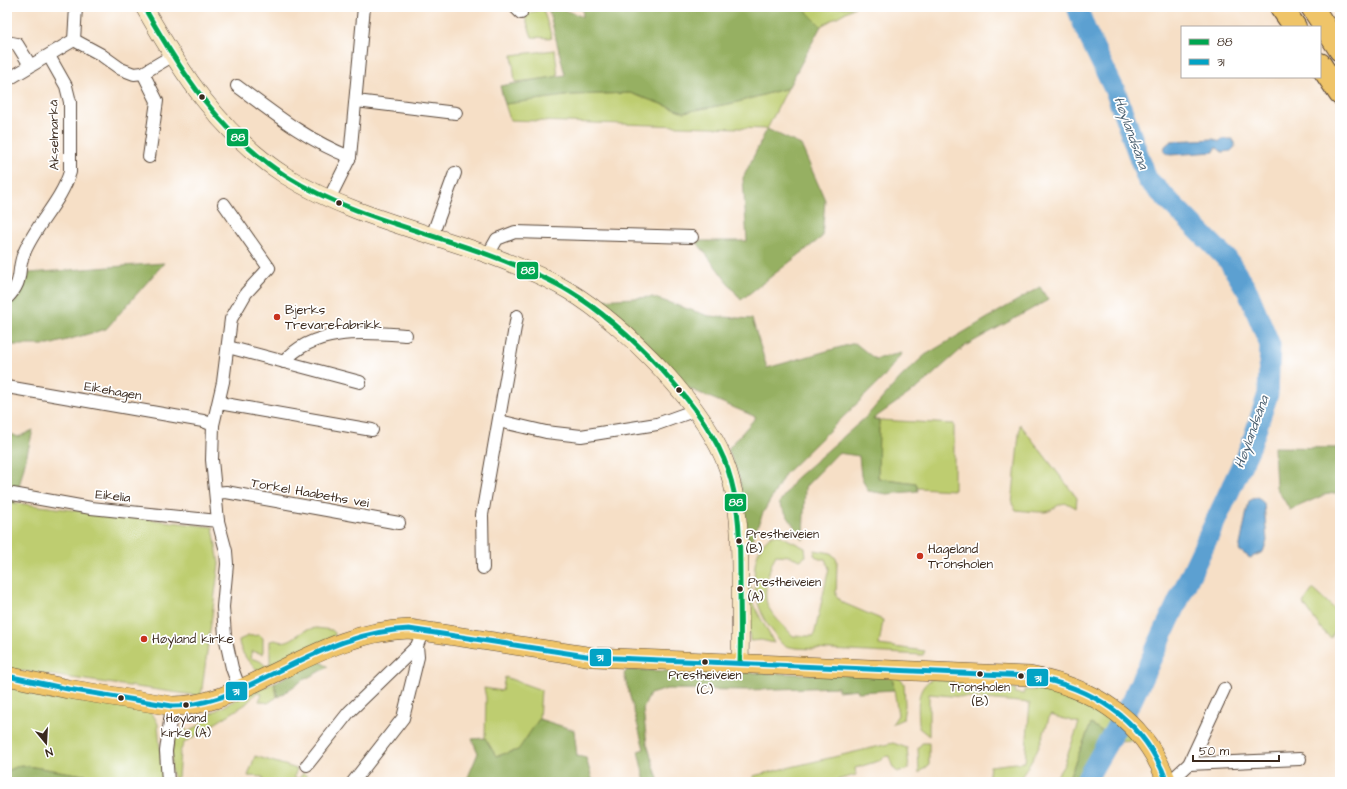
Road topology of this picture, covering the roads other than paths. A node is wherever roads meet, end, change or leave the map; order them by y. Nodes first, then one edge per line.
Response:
1 (76, 7) edge
2 (144, 7) edge
3 (364, 7) edge
4 (1281, 7) edge
5 (1312, 7) edge
6 (1294, 26) edge
7 (74, 40) junction
8 (7, 42) edge
9 (1340, 50) edge
10 (49, 56) junction
11 (172, 56) junction
12 (30, 65) junction
13 (1321, 66) edge
14 (143, 73) junction
15 (7, 80) edge
16 (237, 86) dead end
17 (1340, 94) edge
18 (356, 101) junction
19 (456, 112) dead end
20 (350, 156) junction
21 (149, 157) dead end
22 (455, 173) dead end
23 (329, 200) junction
24 (224, 204) dead end
25 (432, 236) junction
26 (692, 237) dead end
27 (488, 254) junction
28 (7, 298) edge
29 (517, 316) dead end
30 (406, 335) dead end
31 (228, 347) junction
32 (284, 362) junction
33 (360, 382) dead end
34 (7, 387) edge
35 (219, 403) junction
36 (696, 410) junction
37 (499, 421) junction
38 (213, 425) junction
39 (372, 430) dead end
40 (7, 493) edge
41 (216, 493) junction
42 (218, 521) junction
43 (399, 523) dead end
44 (483, 568) dead end
45 (420, 638) junction
46 (740, 663) junction
47 (7, 676) edge
48 (1224, 689) dead end
49 (240, 690) junction
50 (172, 706) junction
51 (1300, 759) dead end
52 (1190, 764) junction
53 (307, 765) dead end
54 (1167, 781) edge
55 (168, 782) edge
56 (353, 782) edge

1 - 7 street
2 - 11 street
3 - 18 street
4 - 6 highway
5 - 9 highway
7 - 10 street
7 - 14 street
8 - 12 street
10 - 12 street
10 - 28 street, Akselmarkå
11 - 14 street
11 - 23 street
12 - 15 street
13 - 17 highway
14 - 21 street
16 - 20 street
18 - 19 street
18 - 20 street
20 - 23 street
22 - 25 street
23 - 25 street
24 - 31 street
25 - 27 street
26 - 27 street
27 - 36 street
29 - 37 street
30 - 32 street
31 - 32 street
31 - 35 street
32 - 33 street
34 - 38 street, Eikehagen
35 - 38 street
35 - 39 street
36 - 37 street
36 - 46 street
37 - 44 street
38 - 41 street
40 - 42 street, Eikelia
41 - 42 street
41 - 43 street, Torkel Haabeths vei
42 - 49 street
45 - 46 main road
45 - 49 main road
45 - 53 street
45 - 56 street
46 - 54 main road
47 - 50 main road
48 - 52 street
49 - 50 main road
50 - 55 street
51 - 52 street
52 - 54 street

